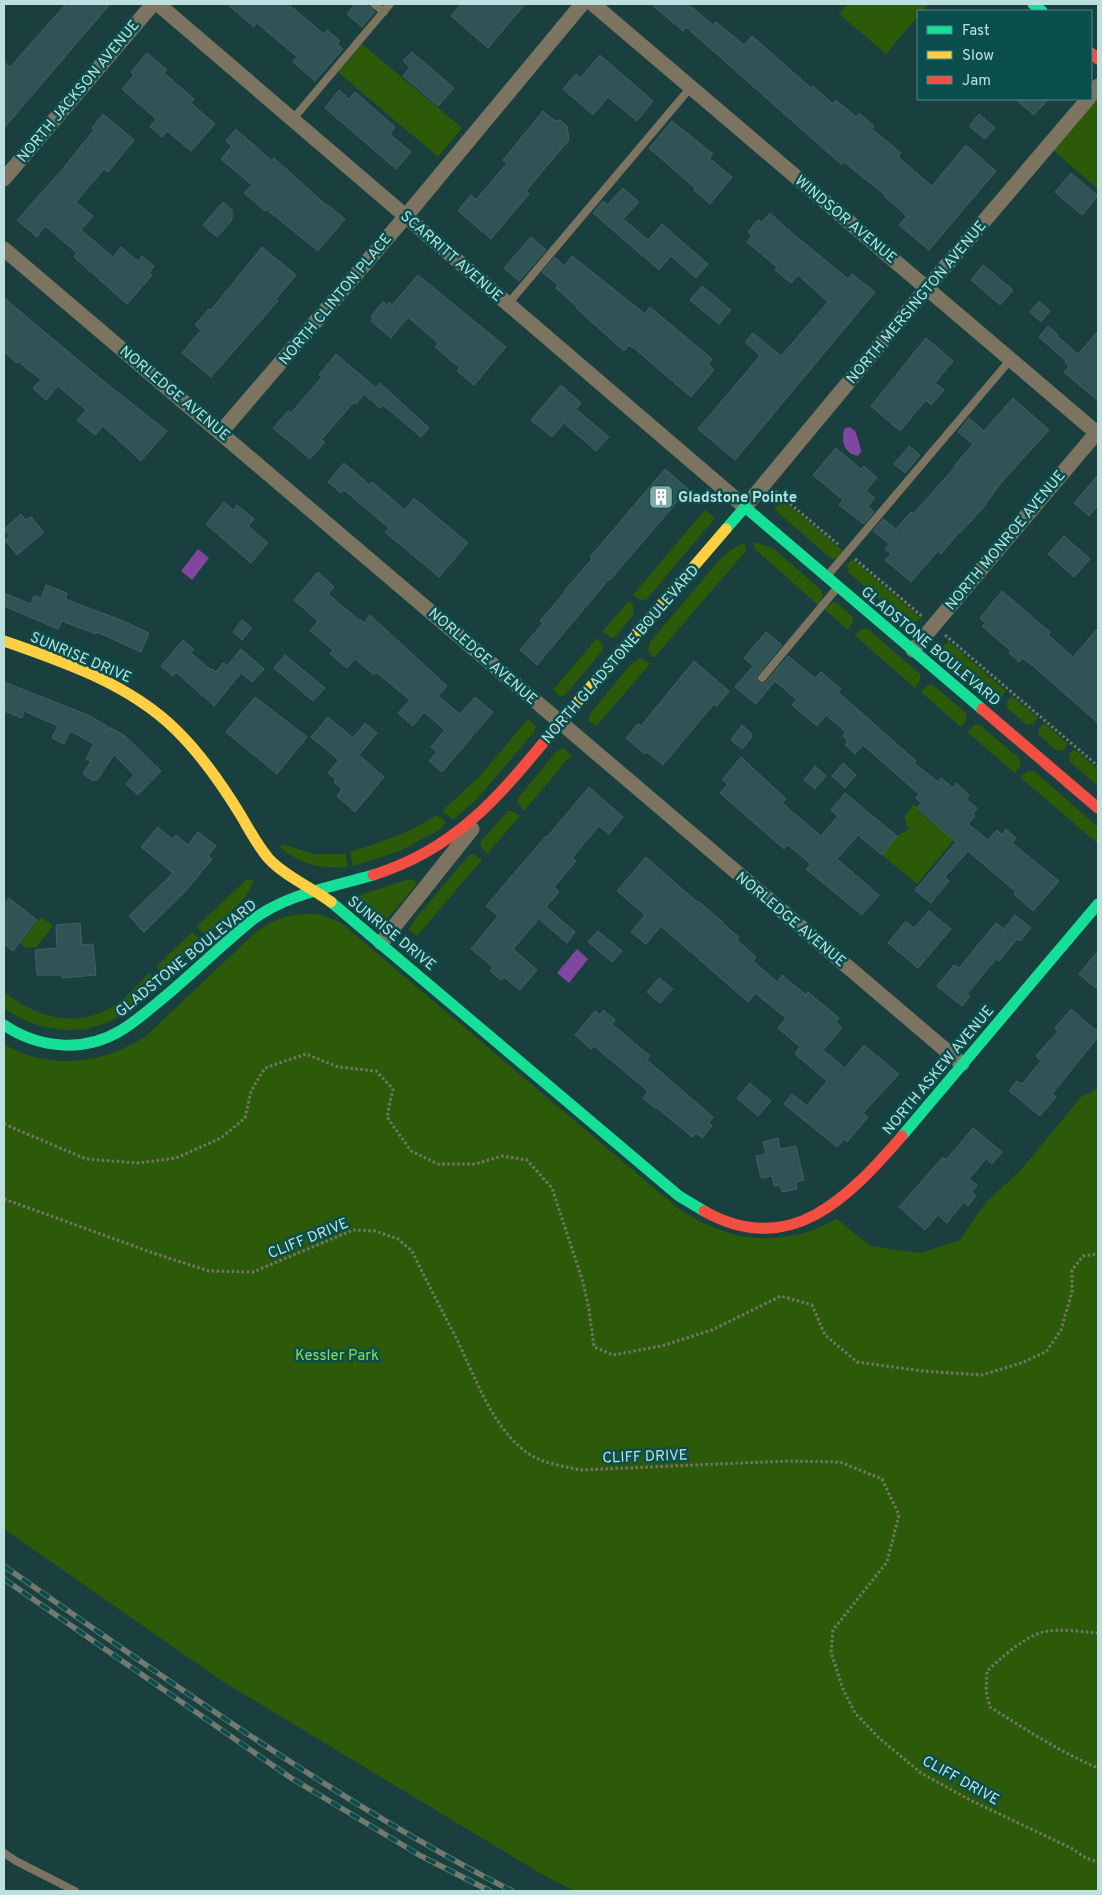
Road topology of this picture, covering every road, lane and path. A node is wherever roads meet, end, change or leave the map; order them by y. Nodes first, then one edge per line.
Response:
1 (153, 4) edge
2 (158, 4) edge
3 (374, 4) edge
4 (390, 4) edge
5 (582, 4) edge
6 (593, 4) edge
7 (384, 12) junction
8 (691, 87) junction
9 (1087, 100) edge
10 (293, 120) junction
11 (4, 179) edge
12 (406, 216) junction
13 (4, 249) edge
14 (927, 288) junction
15 (508, 304) junction
16 (1011, 359) junction
17 (221, 432) junction
18 (1098, 432) edge
19 (745, 507) junction
20 (827, 577) junction
21 (838, 586) junction
22 (4, 641) edge
23 (912, 650) junction
24 (762, 678) dead end
25 (561, 723) junction
26 (494, 800) junction
27 (1098, 808) edge
28 (358, 880) joint
29 (316, 891) junction
30 (1098, 904) edge
31 (381, 943) junction
32 (4, 1025) edge
33 (962, 1064) junction
34 (4, 1124) edge
35 (4, 1199) edge
36 (780, 1226) joint
37 (1098, 1254) edge
38 (1098, 1633) edge
39 (1098, 1768) edge
40 (4, 1853) edge
41 (1098, 1862) edge
42 (75, 1891) edge

1 - 11 street, NORTH JACKSON AVENUE
2 - 10 street, SCARRITT AVENUE
3 - 7 lane
4 - 7 lane
5 - 12 street, NORTH CLINTON PLACE
6 - 8 street, WINDSOR AVENUE
7 - 10 lane
8 - 14 street, WINDSOR AVENUE
8 - 15 lane
9 - 14 street, NORTH MERSINGTON AVENUE
10 - 12 street, SCARRITT AVENUE
12 - 15 street, SCARRITT AVENUE
12 - 17 street, NORTH CLINTON PLACE
13 - 17 street, NORLEDGE AVENUE
14 - 16 street, WINDSOR AVENUE
14 - 19 street, NORTH MERSINGTON AVENUE
15 - 19 street, SCARRITT AVENUE
16 - 18 street, WINDSOR AVENUE
16 - 20 lane
17 - 25 street, NORLEDGE AVENUE
18 - 23 street, NORTH MONROE AVENUE
19 - 20 street, GLADSTONE BOULEVARD
19 - 25 street, NORTH GLADSTONE BOULEVARD
20 - 21 street, GLADSTONE BOULEVARD
21 - 23 street, GLADSTONE BOULEVARD
21 - 24 lane
22 - 29 street, SUNRISE DRIVE
23 - 27 street, GLADSTONE BOULEVARD
25 - 26 street, NORTH GLADSTONE BOULEVARD
25 - 33 street, NORLEDGE AVENUE
26 - 28 street, NORTH GLADSTONE BOULEVARD
26 - 31 street, NORTH GLADSTONE BOULEVARD
28 - 29 street, GLADSTONE BOULEVARD
29 - 31 street, SUNRISE DRIVE
29 - 32 street, GLADSTONE BOULEVARD
30 - 33 street, NORTH ASKEW AVENUE
31 - 36 street, SUNRISE DRIVE
33 - 36 street, NORTH ASKEW AVENUE
34 - 37 path
35 - 41 path, CLIFF DRIVE
38 - 39 path
40 - 42 lane

